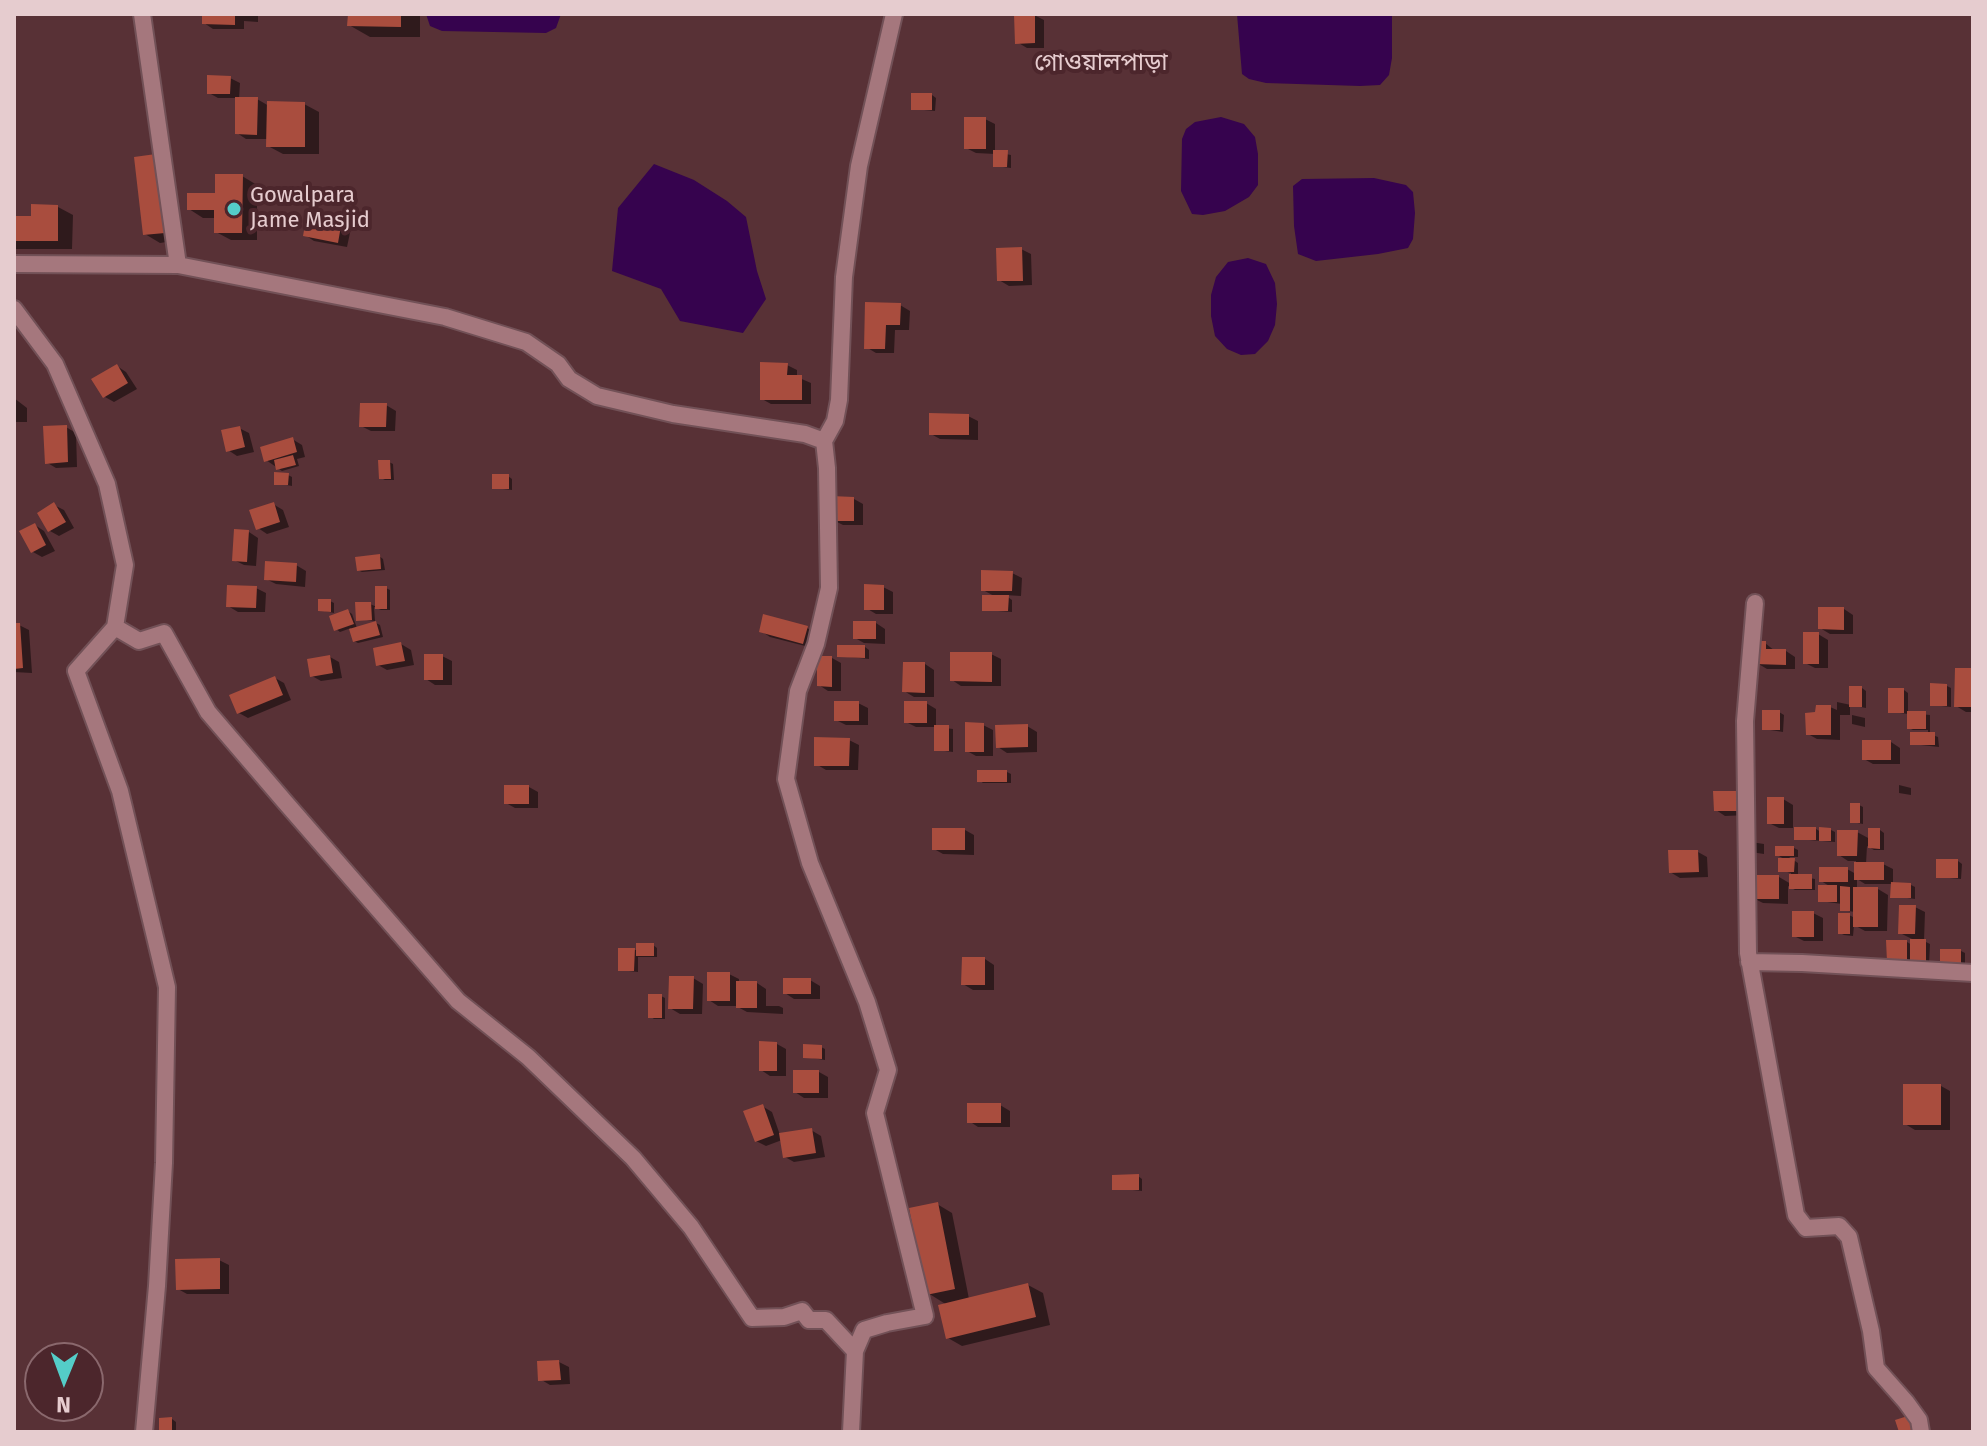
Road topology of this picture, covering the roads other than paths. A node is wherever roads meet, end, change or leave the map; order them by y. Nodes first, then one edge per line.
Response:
1 (142, 14) edge
2 (894, 14) edge
3 (14, 264) edge
4 (178, 265) junction
5 (14, 309) edge
6 (824, 441) junction
7 (1755, 603) dead end
8 (115, 627) junction
9 (1749, 962) junction
10 (1973, 973) edge
11 (855, 1351) junction
12 (144, 1432) edge
13 (851, 1432) edge
14 (1921, 1432) edge

1 - 4 street
2 - 6 street
3 - 4 street
4 - 6 street
5 - 8 street
6 - 11 street
7 - 9 street
8 - 11 street
8 - 12 street
9 - 10 street
9 - 14 street
11 - 13 street

